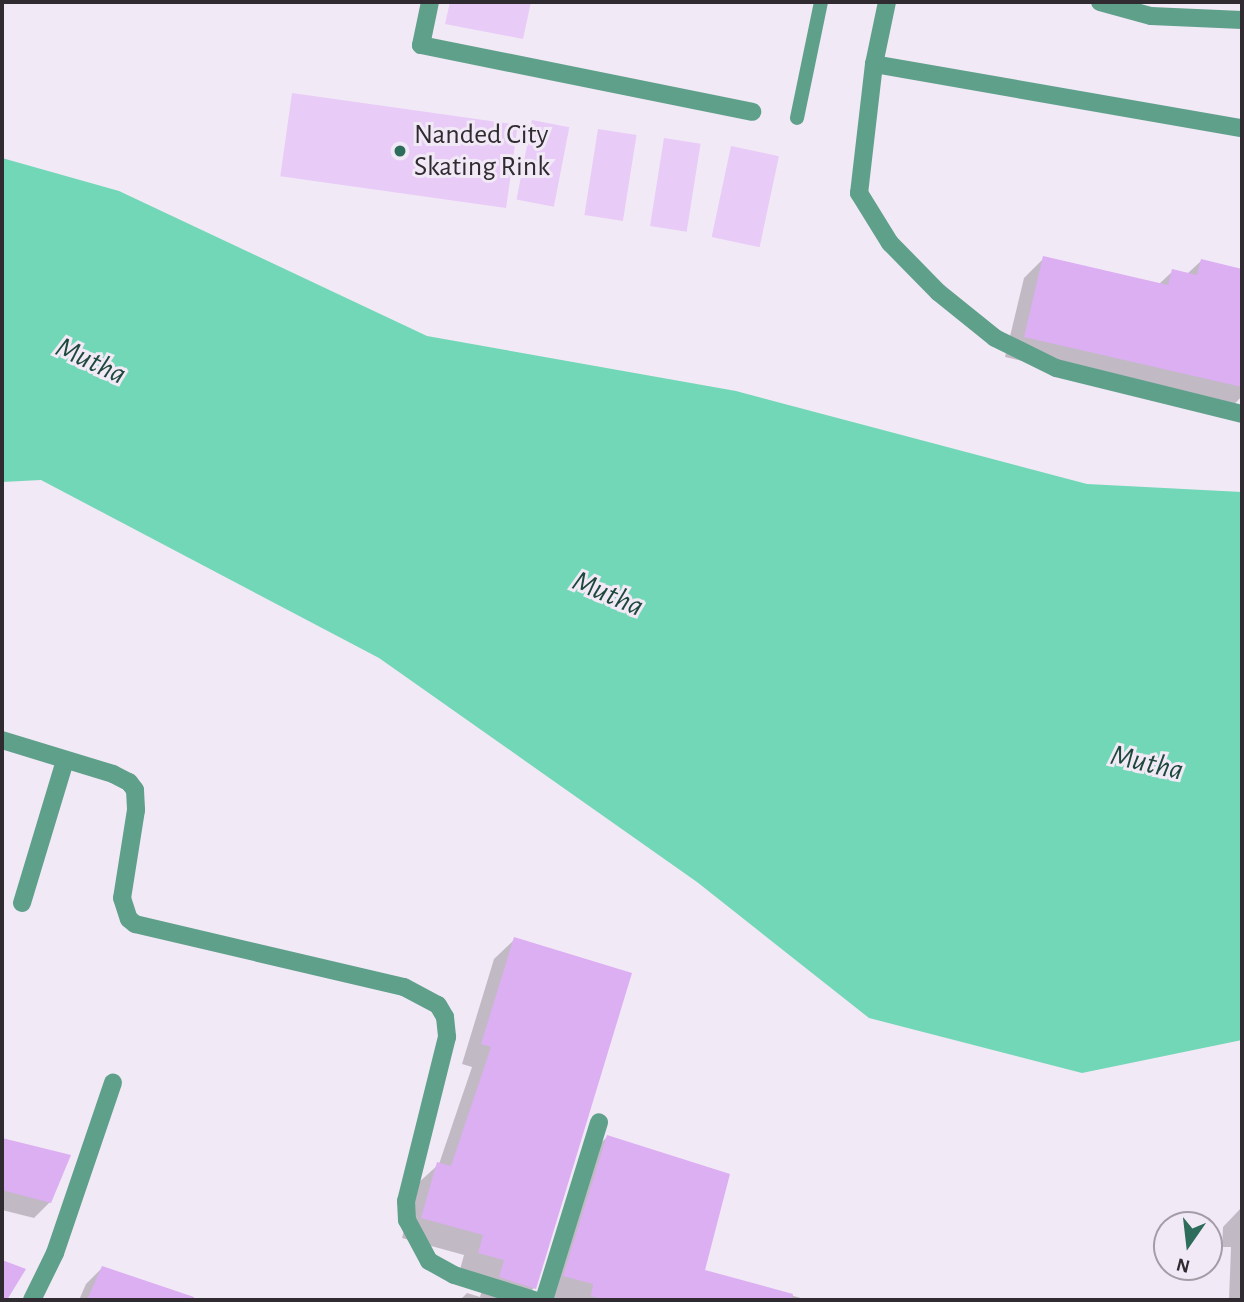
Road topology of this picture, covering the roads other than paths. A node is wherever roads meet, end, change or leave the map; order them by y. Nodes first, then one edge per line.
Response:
1 (430, 2) edge
2 (821, 2) edge
3 (887, 2) edge
4 (1100, 2) edge
5 (1242, 20) edge
6 (874, 65) junction
7 (752, 111) dead end
8 (797, 118) dead end
9 (1242, 128) edge
10 (1242, 414) edge
11 (2, 740) edge
12 (65, 761) junction
13 (22, 903) dead end
14 (113, 1083) dead end
15 (598, 1122) dead end
16 (32, 1300) edge
17 (534, 1300) edge
18 (544, 1300) edge

1 - 7 street
2 - 8 lane
3 - 6 street
4 - 5 street
6 - 9 street
6 - 10 street
11 - 12 street
12 - 13 street
12 - 17 street
14 - 16 street
15 - 18 street

